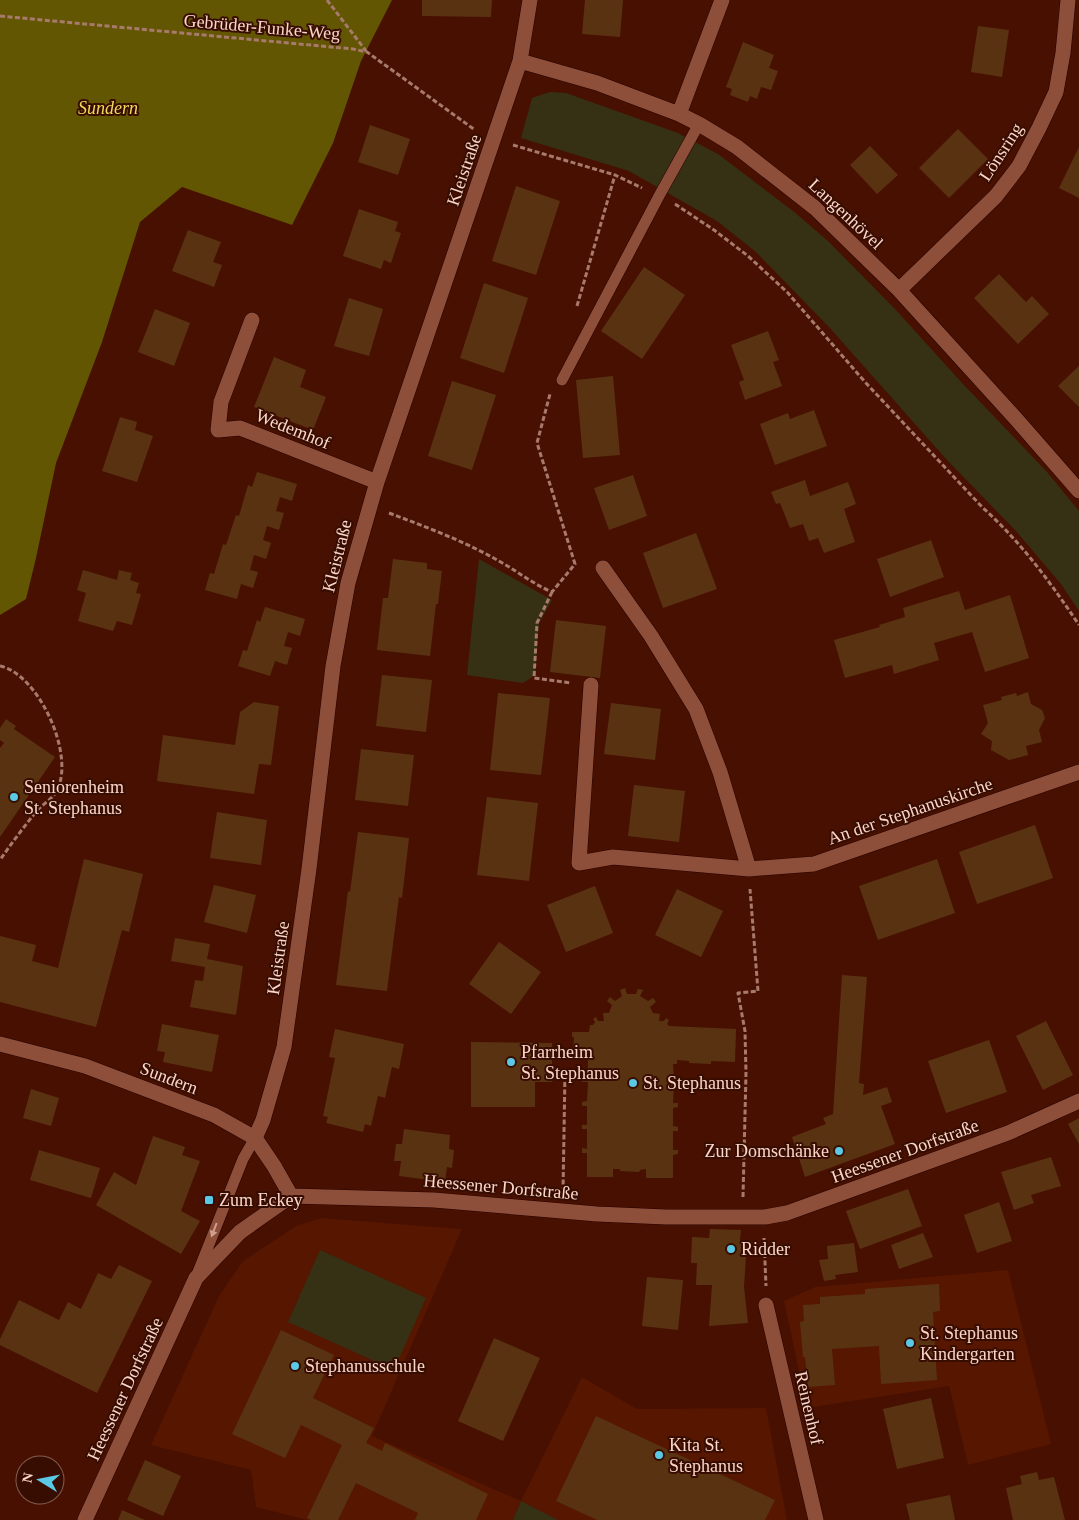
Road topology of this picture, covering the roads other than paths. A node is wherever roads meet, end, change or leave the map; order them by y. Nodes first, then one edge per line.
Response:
1 (530, 0) edge
2 (722, 0) edge
3 (1068, 0) edge
4 (520, 61) junction
5 (678, 114) junction
6 (699, 124) junction
7 (899, 290) junction
8 (252, 320) dead end
9 (557, 383) road end
10 (377, 482) junction
11 (1079, 491) edge
12 (603, 568) dead end
13 (591, 686) road end
14 (1079, 772) edge
15 (749, 869) junction
16 (0, 1044) edge
17 (1079, 1101) edge
18 (255, 1138) junction
19 (292, 1196) junction
20 (196, 1278) junction
21 (766, 1305) road end
22 (86, 1520) edge
23 (816, 1520) edge

1 - 4 street, Kleistraße
2 - 5 street
3 - 7 street, Lönsring
4 - 5 street, Langenhövel
4 - 10 street, Kleistraße
5 - 6 street, Langenhövel
6 - 7 street, Langenhövel
6 - 9 lane
7 - 11 street, Langenhövel
8 - 10 street, Wedemhof
10 - 18 street, Kleistraße
12 - 15 street
13 - 15 street, An der Stephanuskirche
14 - 15 street, An der Stephanuskirche
16 - 18 street, Sundern
17 - 19 street, Heessener Dorfstraße
18 - 19 street, Sundern
18 -> 20 lane
19 - 20 street, Heessener Dorfstraße
20 - 22 street, Heessener Dorfstraße
21 - 23 street, Reinenhof

